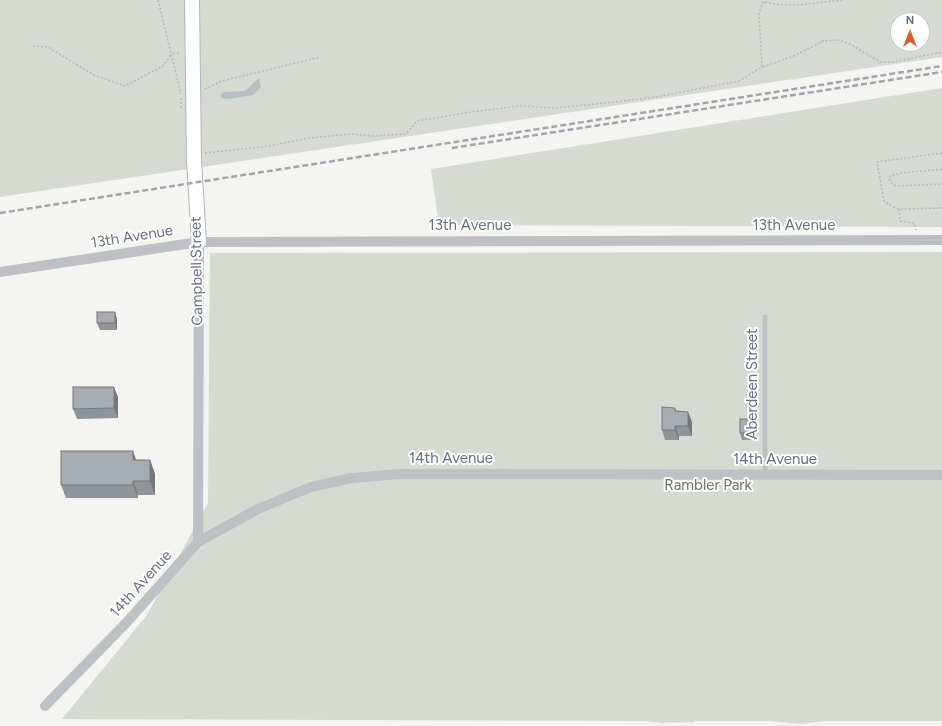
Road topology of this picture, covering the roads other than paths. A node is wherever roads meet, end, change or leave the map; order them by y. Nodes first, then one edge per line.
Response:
1 (192, 0) edge
2 (942, 240) edge
3 (199, 242) junction
4 (0, 272) edge
5 (765, 317) dead end
6 (765, 475) junction
7 (942, 475) edge
8 (198, 542) junction
9 (45, 706) dead end

1 - 3 street, Campbell Street
2 - 3 street, 13th Avenue
3 - 4 street, 13th Avenue
3 - 8 street, Campbell Street
5 - 6 lane, Aberdeen Street
6 - 7 street, 14th Avenue
6 - 8 street, 14th Avenue
8 - 9 street, 14th Avenue

